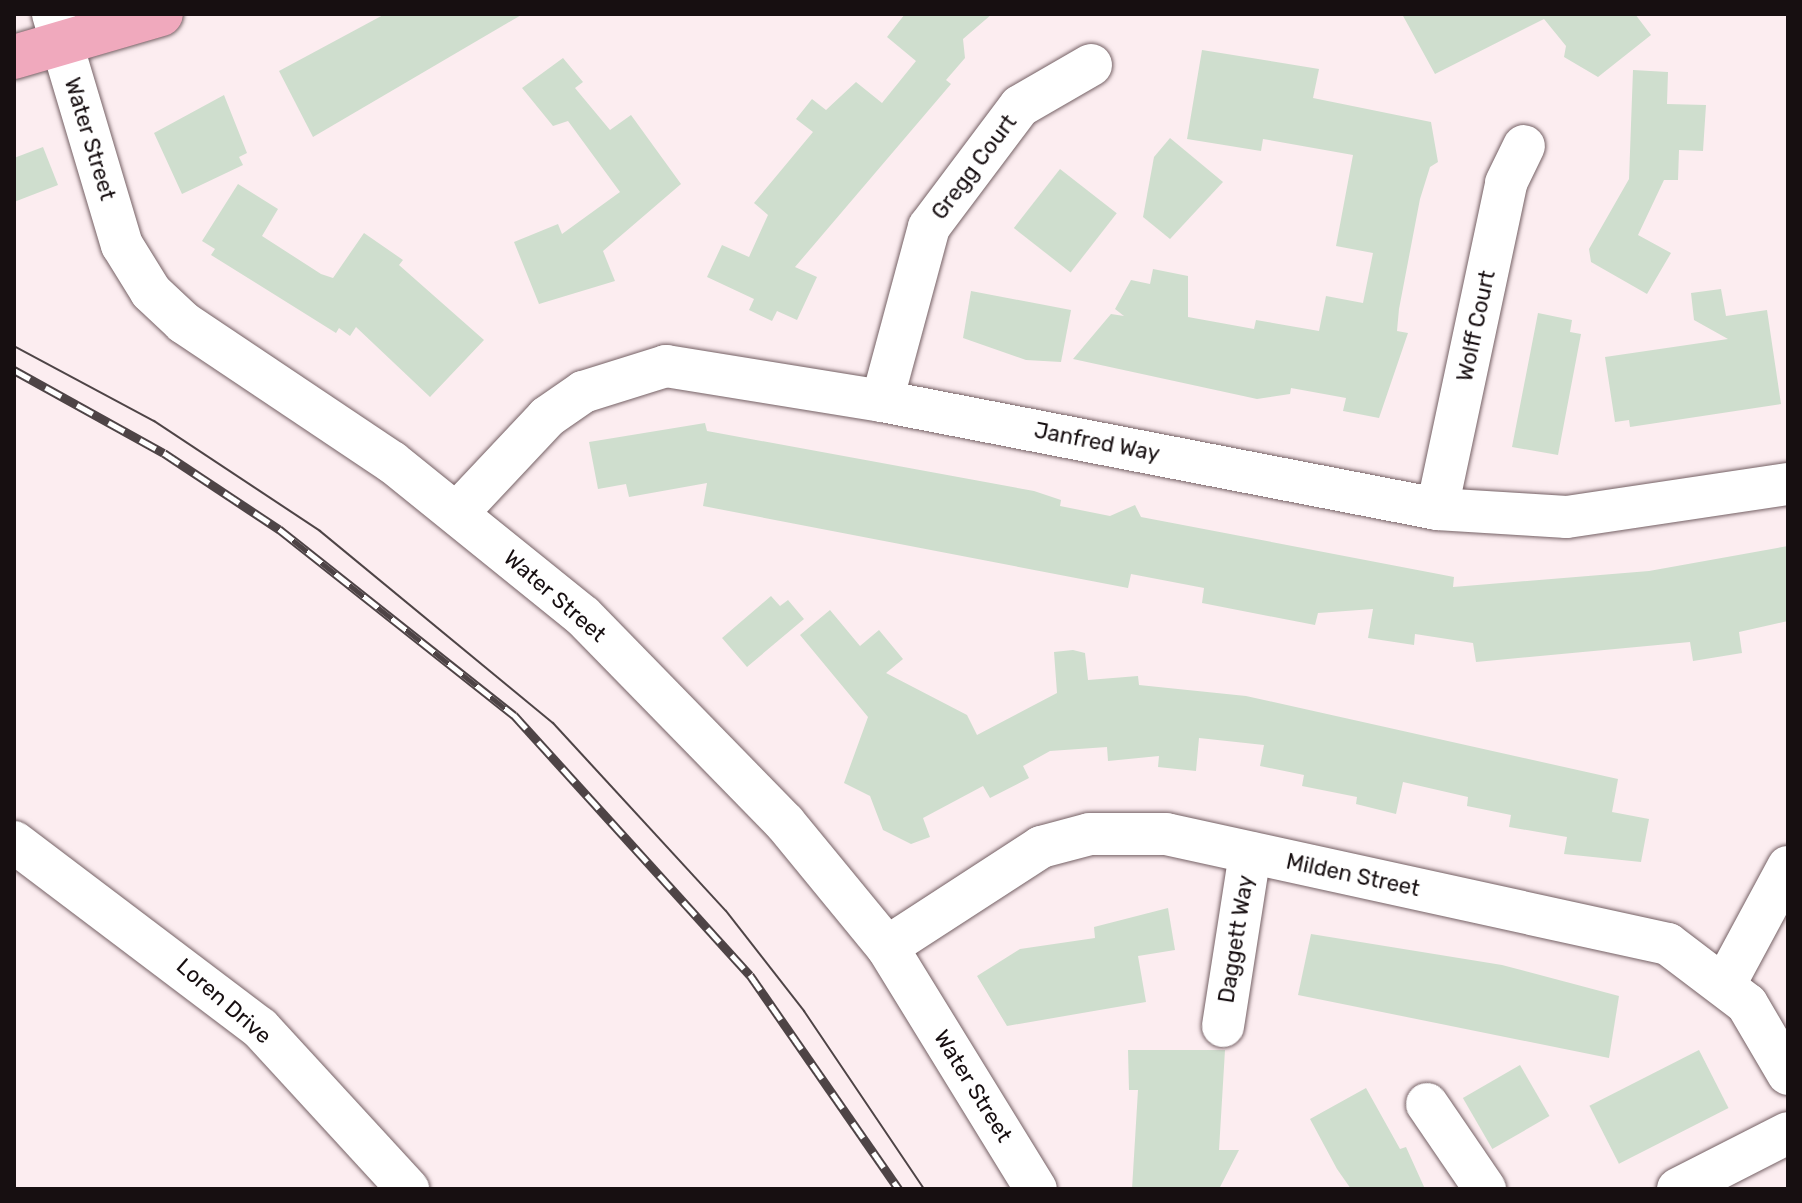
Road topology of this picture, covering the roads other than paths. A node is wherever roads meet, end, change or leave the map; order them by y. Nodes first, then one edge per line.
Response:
1 (161, 14) edge
2 (58, 30) edge
3 (14, 57) edge
4 (1091, 65) dead end
5 (1524, 146) dead end
6 (882, 401) junction
7 (1788, 484) edge
8 (1437, 509) junction
9 (457, 513) junction
10 (14, 842) edge
11 (1250, 853) junction
12 (1788, 867) edge
13 (887, 947) junction
14 (1725, 984) junction
15 (1223, 1026) dead end
16 (1788, 1074) edge
17 (1427, 1104) dead end
18 (1788, 1133) edge
19 (408, 1189) edge
20 (1036, 1189) edge
21 (1485, 1189) edge
22 (1678, 1189) edge

1 - 2 main road
2 - 3 main road
2 - 9 street, Water Street
4 - 6 street, Gregg Court
5 - 8 street, Wolff Court
6 - 8 street, Janfred Way
6 - 9 street, Janfred Way
7 - 8 street, Janfred Way
9 - 13 street, Water Street
10 - 19 street, Loren Drive
11 - 13 street, Milden Street
11 - 14 street, Milden Street
11 - 15 street, Daggett Way
12 - 14 street
13 - 20 street, Water Street
14 - 16 street, Milden Street
17 - 21 street
18 - 22 street

